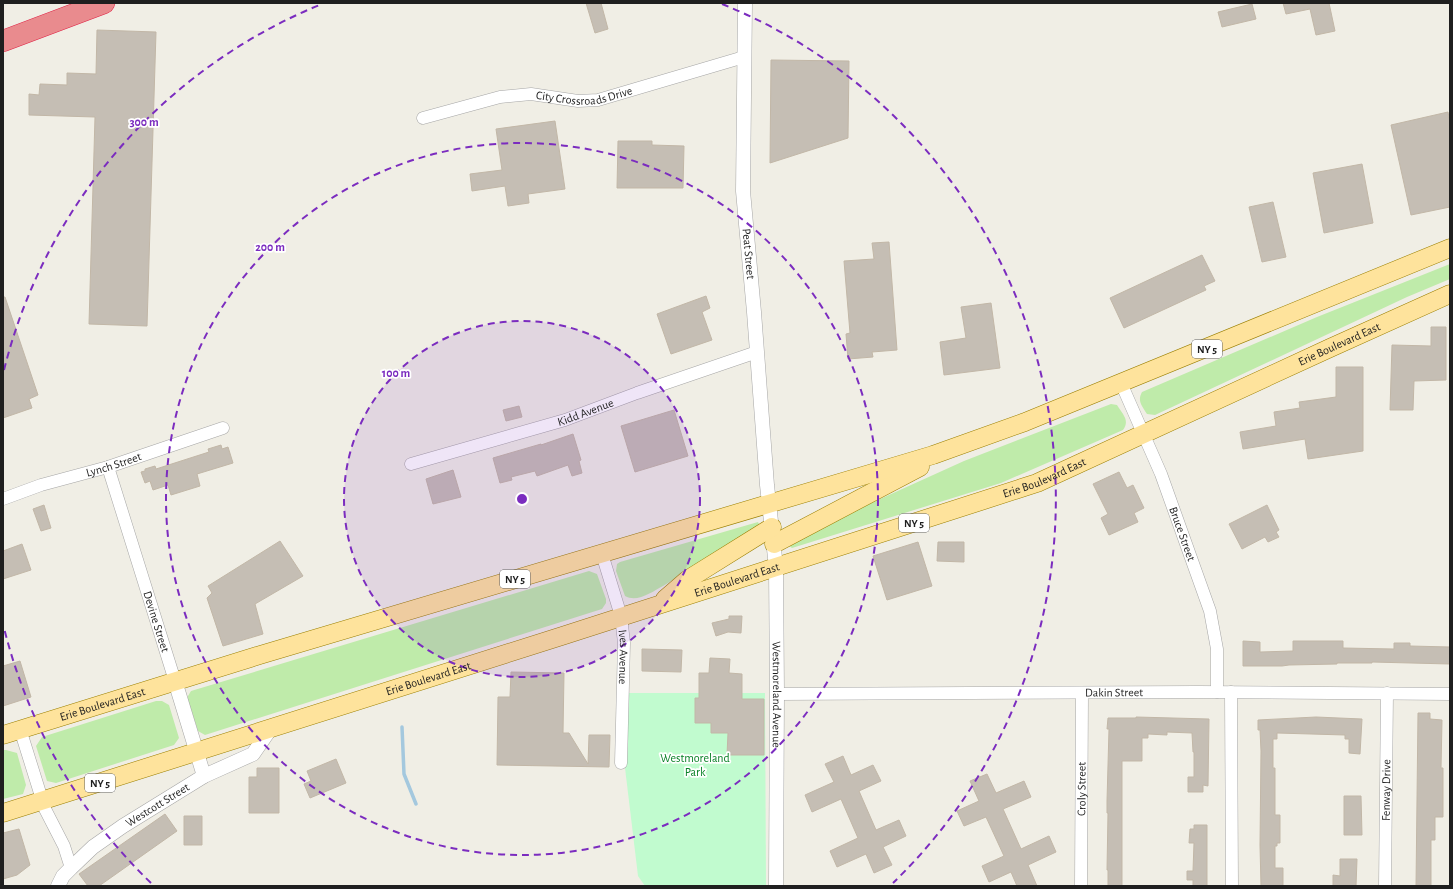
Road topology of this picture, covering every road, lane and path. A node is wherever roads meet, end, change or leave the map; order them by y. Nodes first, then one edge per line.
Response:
1 (104, 3) edge
2 (745, 3) edge
3 (3, 41) edge
4 (744, 57) junction
5 (423, 118) dead end
6 (1450, 248) edge
7 (1450, 294) edge
8 (757, 352) junction
9 (1121, 383) junction
10 (222, 428) dead end
11 (1144, 434) junction
12 (962, 445) junction
13 (410, 464) dead end
14 (108, 467) junction
15 (3, 499) edge
16 (770, 504) junction
17 (773, 536) junction
18 (602, 554) junction
19 (776, 567) junction
20 (658, 604) junction
21 (621, 616) junction
22 (175, 681) junction
23 (1217, 692) junction
24 (1230, 692) junction
25 (1082, 693) junction
26 (1387, 693) junction
27 (778, 694) junction
28 (1450, 694) edge
29 (271, 728) junction
30 (20, 729) junction
31 (3, 735) edge
32 (196, 752) junction
33 (621, 763) dead end
34 (204, 776) junction
35 (42, 801) junction
36 (3, 813) edge
37 (71, 868) junction
38 (58, 886) edge
39 (776, 886) edge
40 (1081, 886) edge
41 (1232, 886) edge
42 (1385, 886) edge

1 - 3 highway
2 - 4 street, Peat Street
4 - 5 street, City Crossroads Drive
4 - 8 street, Peat Street
6 - 9 main road, Erie Boulevard East / NY 5
7 - 11 main road, Erie Boulevard East / NY 5
8 - 13 street, Kidd Avenue
8 - 16 street, Peat Street
9 - 11 street, Bruce Street
9 - 12 main road, Erie Boulevard East / NY 5
10 - 14 street, Lynch Street
11 - 19 main road, Erie Boulevard East / NY 5
11 - 23 street, Bruce Street
12 - 16 main road, Erie Boulevard East / NY 5
12 - 17 main road
14 - 15 street, Lynch Street
14 - 22 street, Devine Street
16 - 17 street, Westmoreland Avenue
16 - 18 main road, Erie Boulevard East / NY 5
17 - 19 street, Westmoreland Avenue
17 - 20 main road
18 - 21 street, Ives Avenue
18 - 22 main road, Erie Boulevard East / NY 5
19 - 20 main road, Erie Boulevard East / NY 5
19 - 27 street, Westmoreland Avenue
20 - 21 main road, Erie Boulevard East / NY 5
21 - 29 main road, Erie Boulevard East / NY 5
21 - 33 street, Ives Avenue
22 - 30 main road, Erie Boulevard East / NY 5
22 - 32 street, Devine Street
23 - 24 street, Dakin Street
23 - 25 street, Dakin Street
24 - 26 street, Dakin Street
24 - 41 street
25 - 27 street, Dakin Street
25 - 40 street, Croly Street
26 - 28 street, Dakin Street
26 - 42 street, Fenway Drive
27 - 39 street, Westmoreland Avenue
29 - 32 main road, Erie Boulevard East / NY 5
29 - 34 street, Westcott Street
30 - 31 main road, Erie Boulevard East / NY 5
30 - 35 street
32 - 34 street, Devine Street
32 - 35 main road, Erie Boulevard East / NY 5
34 - 37 street, Westcott Street
35 - 36 main road, Erie Boulevard East / NY 5
35 - 37 street
37 - 38 street, Westcott Street

